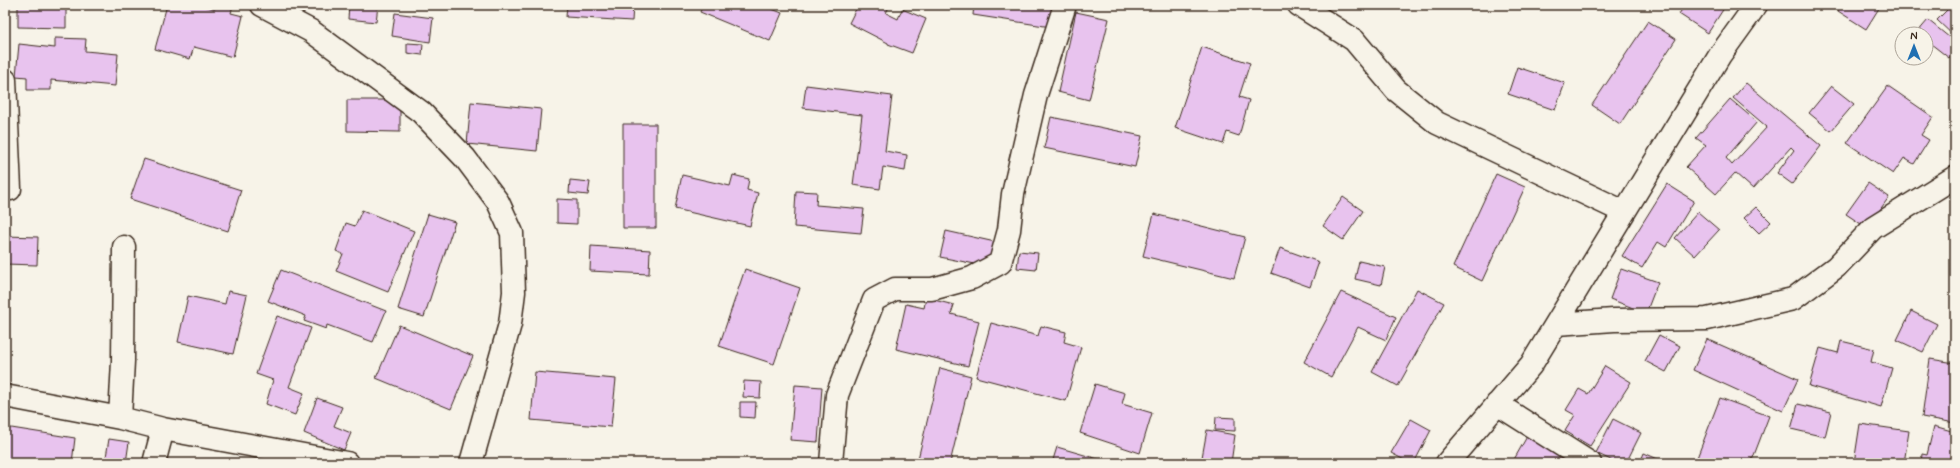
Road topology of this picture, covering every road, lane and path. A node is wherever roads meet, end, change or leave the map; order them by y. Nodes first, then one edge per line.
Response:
1 (262, 5) edge
2 (1065, 5) edge
3 (1299, 5) edge
4 (1756, 5) edge
5 (5, 80) edge
6 (1955, 177) edge
7 (10, 189) dead end
8 (1624, 212) junction
9 (124, 247) dead end
10 (1556, 324) junction
11 (5, 396) edge
12 (1497, 404) junction
13 (120, 418) junction
14 (164, 429) junction
15 (154, 463) edge
16 (347, 463) edge
17 (471, 463) edge
18 (831, 463) edge
19 (1447, 463) edge
20 (1590, 463) edge

1 - 17 street
2 - 18 street
3 - 8 street
4 - 8 street
5 - 7 street
6 - 10 street
8 - 10 street
9 - 13 street
10 - 12 street
11 - 13 street
12 - 19 street
12 - 20 street
13 - 14 street
14 - 15 street
14 - 16 street

